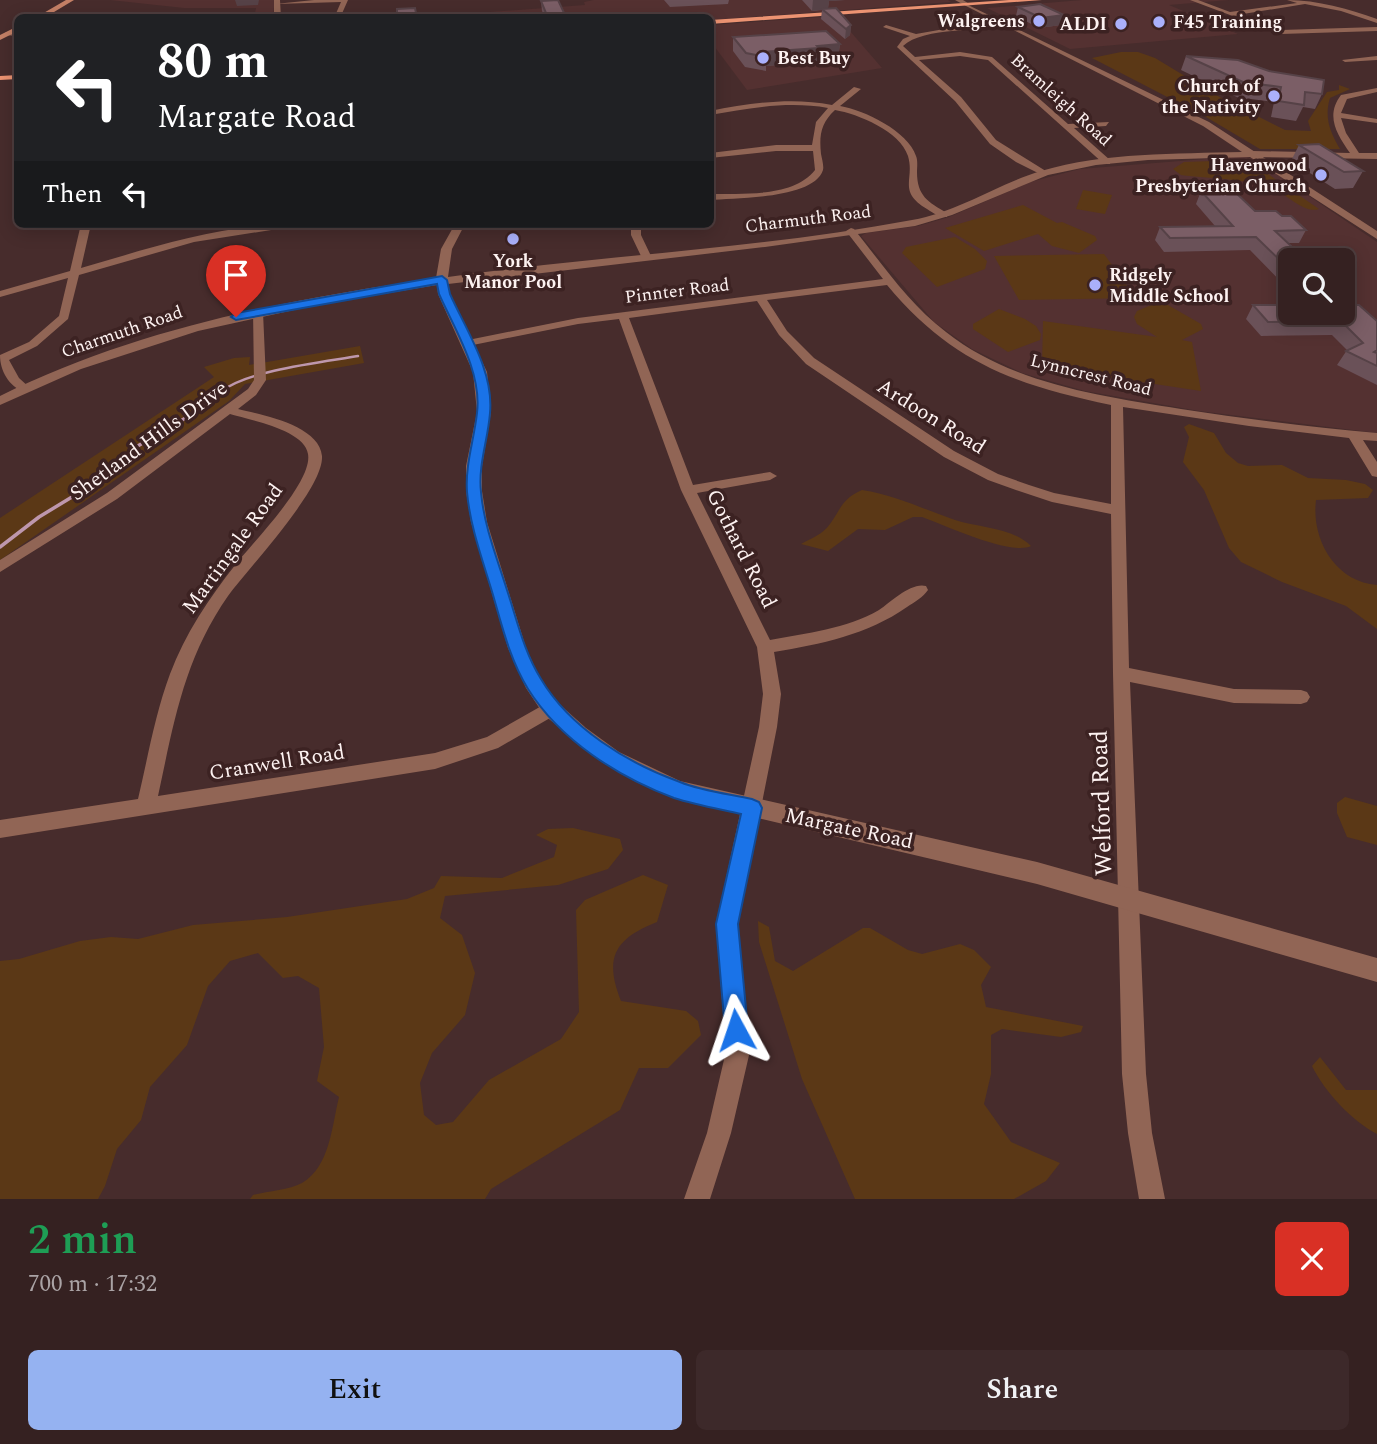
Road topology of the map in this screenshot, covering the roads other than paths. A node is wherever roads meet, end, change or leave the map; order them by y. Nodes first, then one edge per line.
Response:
1 (71, 0) edge
2 (344, 0) edge
3 (958, 0) edge
4 (1039, 0) edge
5 (1193, 0) edge
6 (1290, 0) edge
7 (277, 2) edge
8 (1305, 2) junction
9 (968, 5) junction
10 (45, 14) edge
11 (1228, 14) junction
12 (944, 21) dead end
13 (1377, 21) edge
14 (714, 22) edge
15 (1012, 26) junction
16 (886, 27) dead end
17 (1377, 29) edge
18 (958, 31) junction
19 (913, 35) junction
20 (1377, 58) edge
21 (912, 59) junction
22 (1345, 60) dead end
23 (857, 89) dead end
24 (1377, 90) edge
25 (833, 108) junction
26 (714, 112) edge
27 (1336, 115) junction
28 (1377, 121) edge
29 (1106, 124) dead end
30 (1067, 126) junction
31 (816, 148) junction
32 (1253, 154) junction
33 (1355, 154) junction
34 (714, 156) edge
35 (1377, 156) edge
36 (1107, 162) junction
37 (1045, 173) junction
38 (714, 197) edge
39 (944, 215) junction
40 (85, 228) edge
41 (458, 228) edge
42 (636, 228) edge
43 (216, 229) edge
44 (851, 231) junction
45 (1377, 236) edge
46 (646, 256) junction
47 (76, 272) junction
48 (442, 280) junction
49 (891, 281) junction
50 (0, 294) edge
51 (760, 298) junction
52 (257, 313) junction
53 (623, 316) junction
54 (468, 342) junction
55 (1, 360) edge
56 (24, 388) junction
57 (0, 401) edge
58 (1117, 403) junction
59 (229, 410) junction
60 (1353, 435) junction
61 (1377, 438) edge
62 (1377, 473) edge
63 (770, 476) dead end
64 (688, 489) junction
65 (1118, 510) junction
66 (0, 567) edge
67 (920, 590) dead end
68 (765, 647) junction
69 (1121, 673) junction
70 (1301, 697) dead end
71 (551, 709) junction
72 (146, 807) junction
73 (752, 808) junction
74 (0, 829) edge
75 (1130, 898) junction
76 (1377, 970) edge
77 (697, 1199) edge
78 (1152, 1199) edge

1 - 10 main road
2 - 7 street
3 - 9 street
4 - 9 main road
5 - 11 street
6 - 8 street
8 - 11 street
8 - 13 street
9 - 14 main road
9 - 15 street
11 - 17 street
12 - 18 street
15 - 18 street
15 - 32 street
16 - 19 street
18 - 19 street
19 - 21 street
20 - 22 street
21 - 30 street, Bramleigh Road
21 - 37 street
23 - 25 street
24 - 27 street
25 - 26 street
25 - 31 street
25 - 39 street
27 - 28 street
27 - 33 street
29 - 30 street
30 - 36 street, Bramleigh Road
31 - 34 street
31 - 38 street
32 - 33 street, Charmuth Road
32 - 36 street, Charmuth Road
32 - 45 street
33 - 35 street, Charmuth Road
36 - 37 street, Charmuth Road
37 - 39 street, Charmuth Road
39 - 44 street, Charmuth Road
40 - 47 street
41 - 48 street, Margate Road
42 - 46 street
43 - 47 street
44 - 46 street, Charmuth Road
44 - 49 street, Lynncrest Road
46 - 48 street, Charmuth Road
47 - 50 street
47 - 55 street
48 - 52 street, Charmuth Road
48 - 54 street, Margate Road
49 - 51 street, Pinnter Road
49 - 58 street, Lynncrest Road
51 - 53 street, Pinnter Road
51 - 65 street, Ardoon Road
52 - 56 street, Charmuth Road
52 - 59 street, Shetland Hills Drive
53 - 54 street, Pinnter Road
53 - 64 street, Gothard Road
54 - 71 street, Margate Road
55 - 56 street
56 - 57 street, Charmuth Road
58 - 60 street, Lynncrest Road
58 - 65 street, Welford Road
59 - 66 street, Shetland Hills Drive
59 - 72 street, Martingale Road
60 - 61 street, Lynncrest Road
60 - 62 street
63 - 64 street
64 - 68 street, Gothard Road
65 - 69 street, Welford Road
67 - 68 street
68 - 73 street, Gothard Road
69 - 70 street
69 - 75 street, Welford Road
71 - 72 street, Cranwell Road
71 - 73 street, Margate Road
72 - 74 street, Cranwell Road
73 - 75 street, Margate Road
73 - 77 street, Gothard Road
75 - 76 street, Margate Road
75 - 78 street, Welford Road

